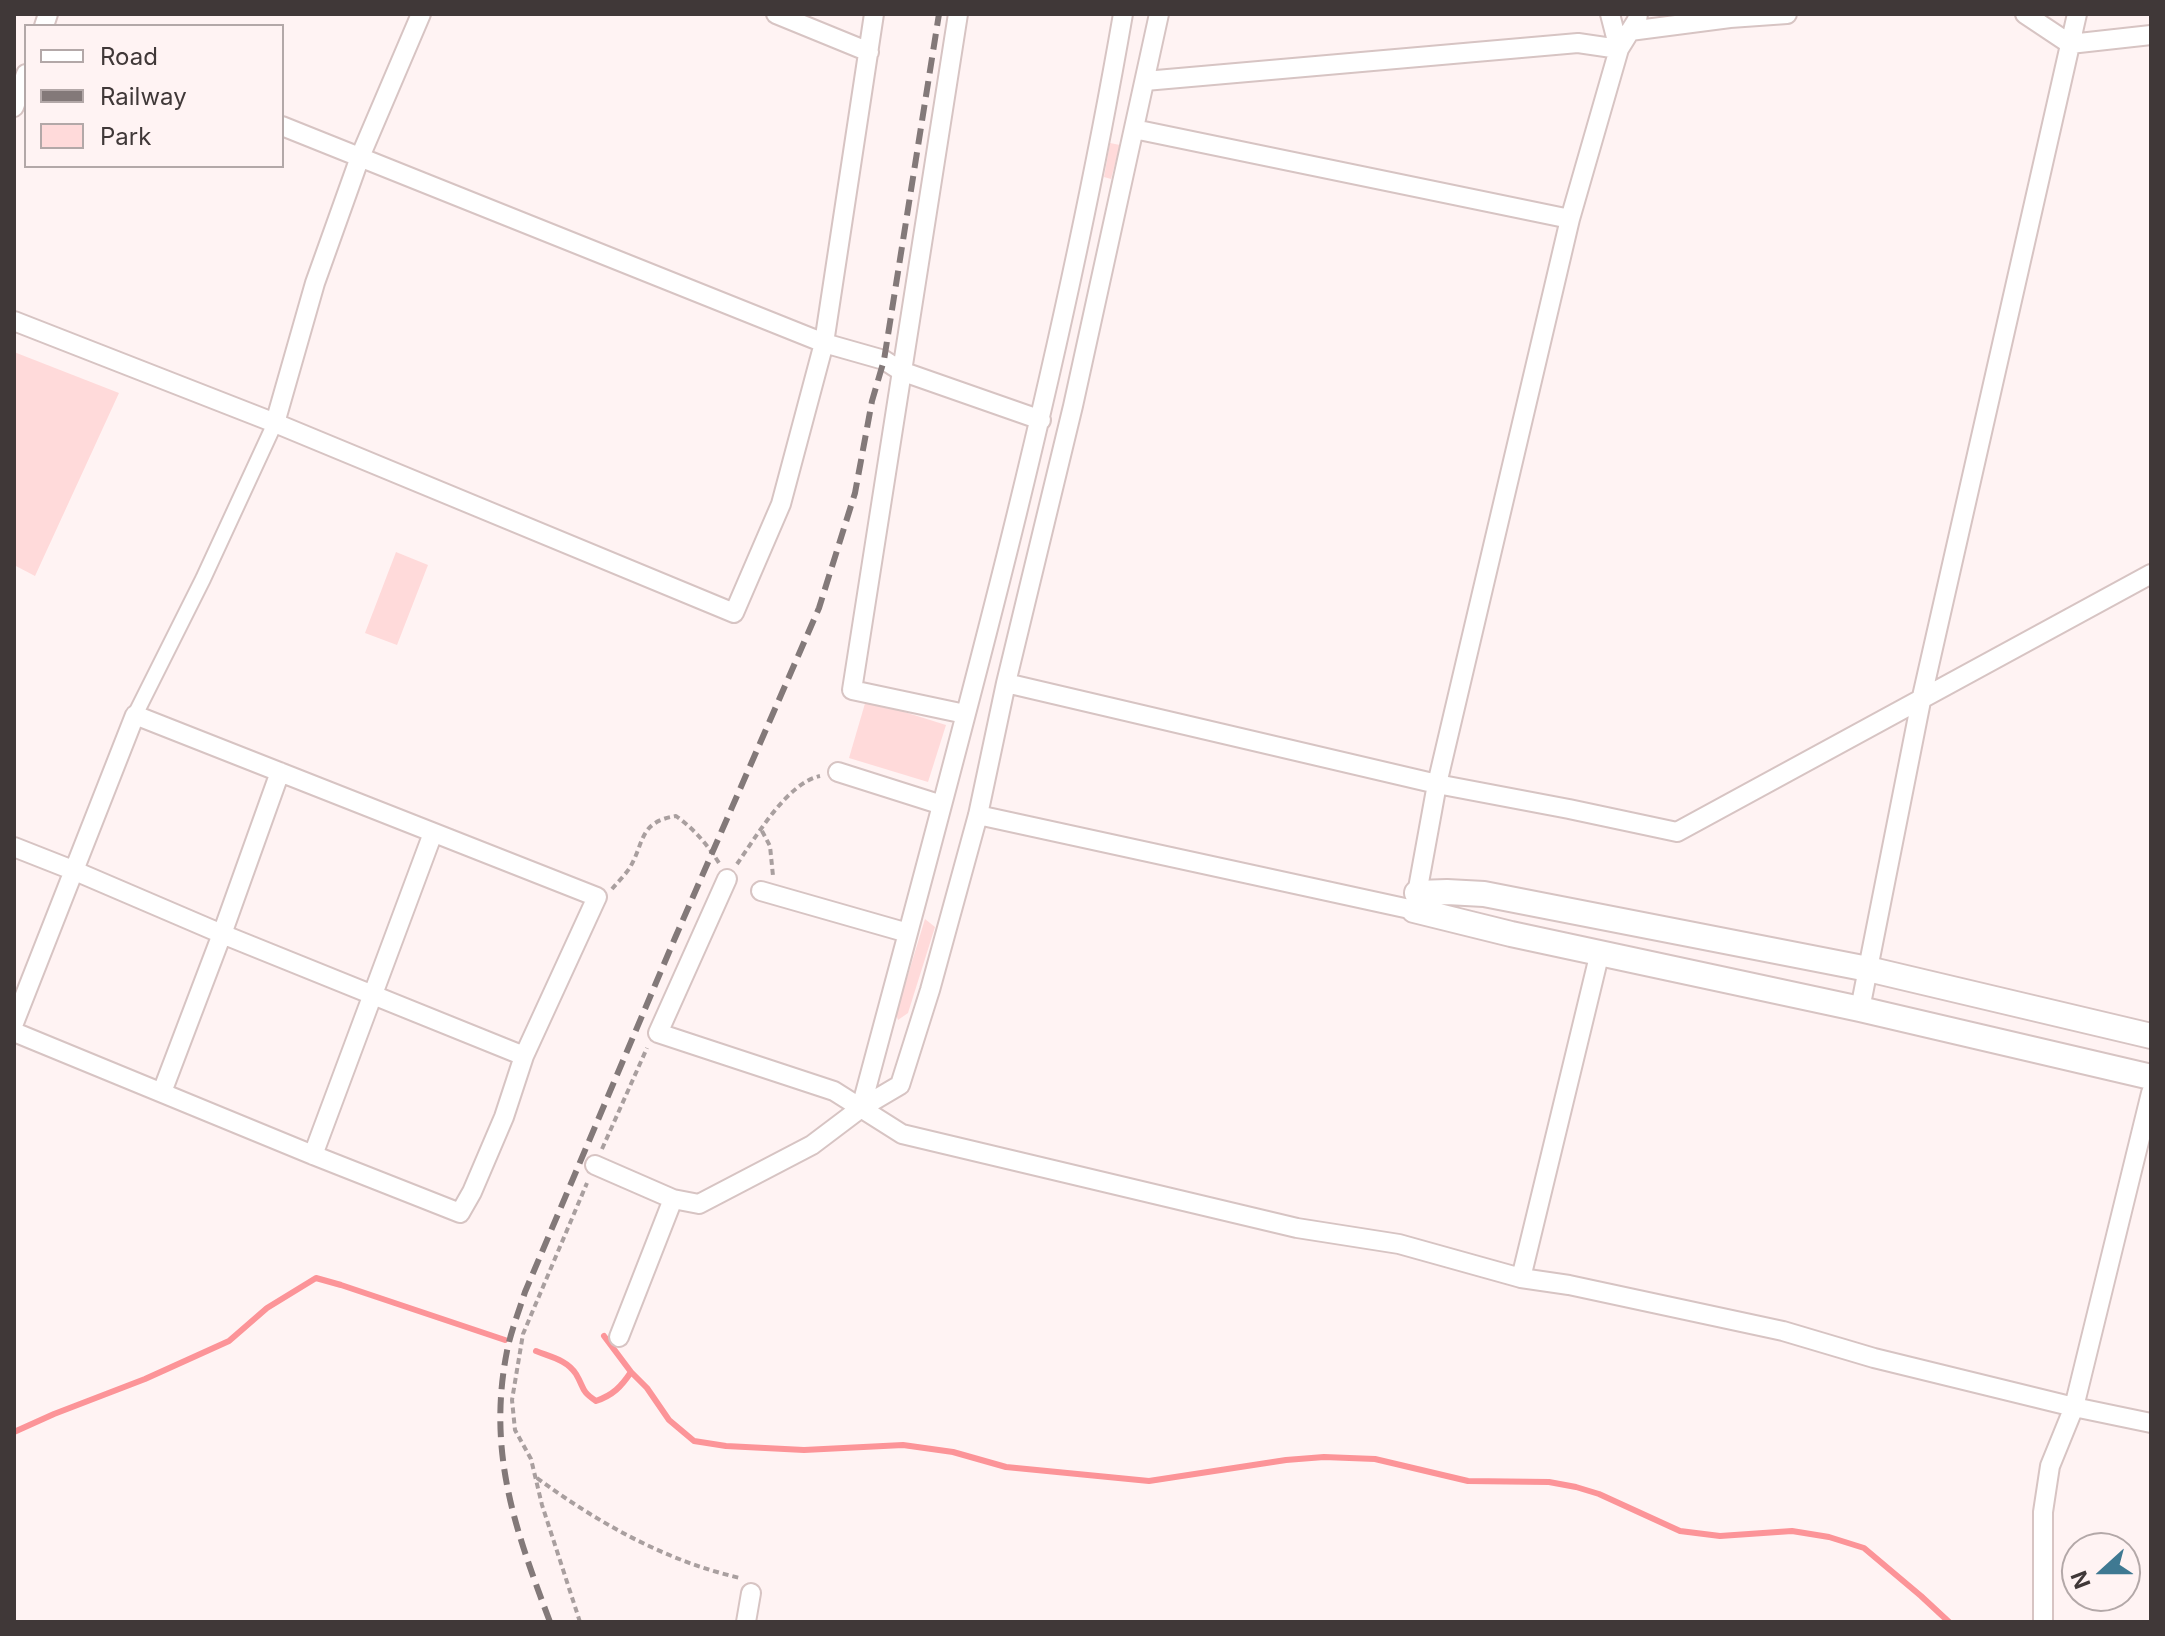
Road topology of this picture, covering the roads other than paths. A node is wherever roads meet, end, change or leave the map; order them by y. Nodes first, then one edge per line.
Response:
1 (421, 14) edge
2 (776, 14) edge
3 (874, 14) edge
4 (958, 14) edge
5 (1123, 14) edge
6 (1159, 14) edge
7 (1610, 14) edge
8 (1787, 14) edge
9 (2025, 14) edge
10 (2077, 14) edge
11 (1634, 22) edge
12 (2151, 35) edge
13 (2070, 44) junction
14 (1619, 49) junction
15 (869, 52) junction
16 (24, 80) edge
17 (1145, 81) junction
18 (14, 107) edge
19 (284, 127) edge
20 (1134, 129) junction
21 (360, 157) junction
22 (1570, 219) junction
23 (14, 321) edge
24 (824, 343) junction
25 (901, 371) junction
26 (1041, 420) junction
27 (275, 423) junction
28 (2151, 574) edge
29 (1006, 683) junction
30 (1921, 701) junction
31 (965, 714) junction
32 (135, 715) junction
33 (280, 772) junction
34 (838, 772) road end
35 (1437, 784) junction
36 (942, 805) junction
37 (978, 815) junction
38 (433, 833) junction
39 (14, 847) edge
40 (75, 871) junction
41 (727, 879) road end
42 (767, 892) road end
43 (1415, 901) junction
44 (908, 933) junction
45 (222, 934) junction
46 (1600, 952) junction
47 (1868, 969) junction
48 (373, 996) junction
49 (1860, 1009) junction
50 (14, 1023) edge
51 (14, 1032) edge
52 (2151, 1036) edge
53 (524, 1056) junction
54 (2151, 1077) edge
55 (162, 1092) junction
56 (2151, 1093) edge
57 (861, 1108) junction
58 (313, 1155) junction
59 (595, 1165) road end
60 (673, 1199) junction
61 (1521, 1278) junction
62 (619, 1337) dead end
63 (2074, 1407) junction
64 (2151, 1423) edge
65 (751, 1593) road end
66 (746, 1622) edge
67 (2043, 1622) edge

1 - 21 street
2 - 15 street
3 - 15 street
4 - 25 street
5 - 26 street
6 - 17 street
7 - 14 street
8 - 11 street
9 - 13 street
10 - 13 street
11 - 14 street
12 - 13 street
13 - 30 street
14 - 17 street
14 - 22 street
15 - 24 street
16 - 18 street
17 - 20 street
19 - 21 street
20 - 22 street
20 - 29 street
21 - 24 street
21 - 27 street
22 - 35 street
23 - 27 street
24 - 25 street
24 - 27 street
25 - 26 street
25 - 31 street
26 - 31 street
27 - 32 street
28 - 30 street
29 - 35 street
29 - 37 street
30 - 35 street
30 - 47 street
31 - 36 street
32 - 33 street
32 - 40 street
33 - 38 street
33 - 45 street
34 - 36 street
35 - 43 street
36 - 44 street
37 - 43 street
37 - 57 street
38 - 48 street
38 - 53 street
39 - 40 street
40 - 45 street
40 - 50 street
41 - 57 street
42 - 44 street
43 - 46 street
43 - 47 street
44 - 57 street
45 - 48 street
45 - 55 street
46 - 49 street
46 - 61 street
47 - 49 street
47 - 52 street
48 - 53 street
48 - 58 street
49 - 54 street
51 - 55 street
53 - 58 street
55 - 58 street
56 - 63 street
57 - 60 street
57 - 61 street
59 - 60 street
60 - 62 street
61 - 63 street
63 - 64 street
63 - 67 street
65 - 66 street

